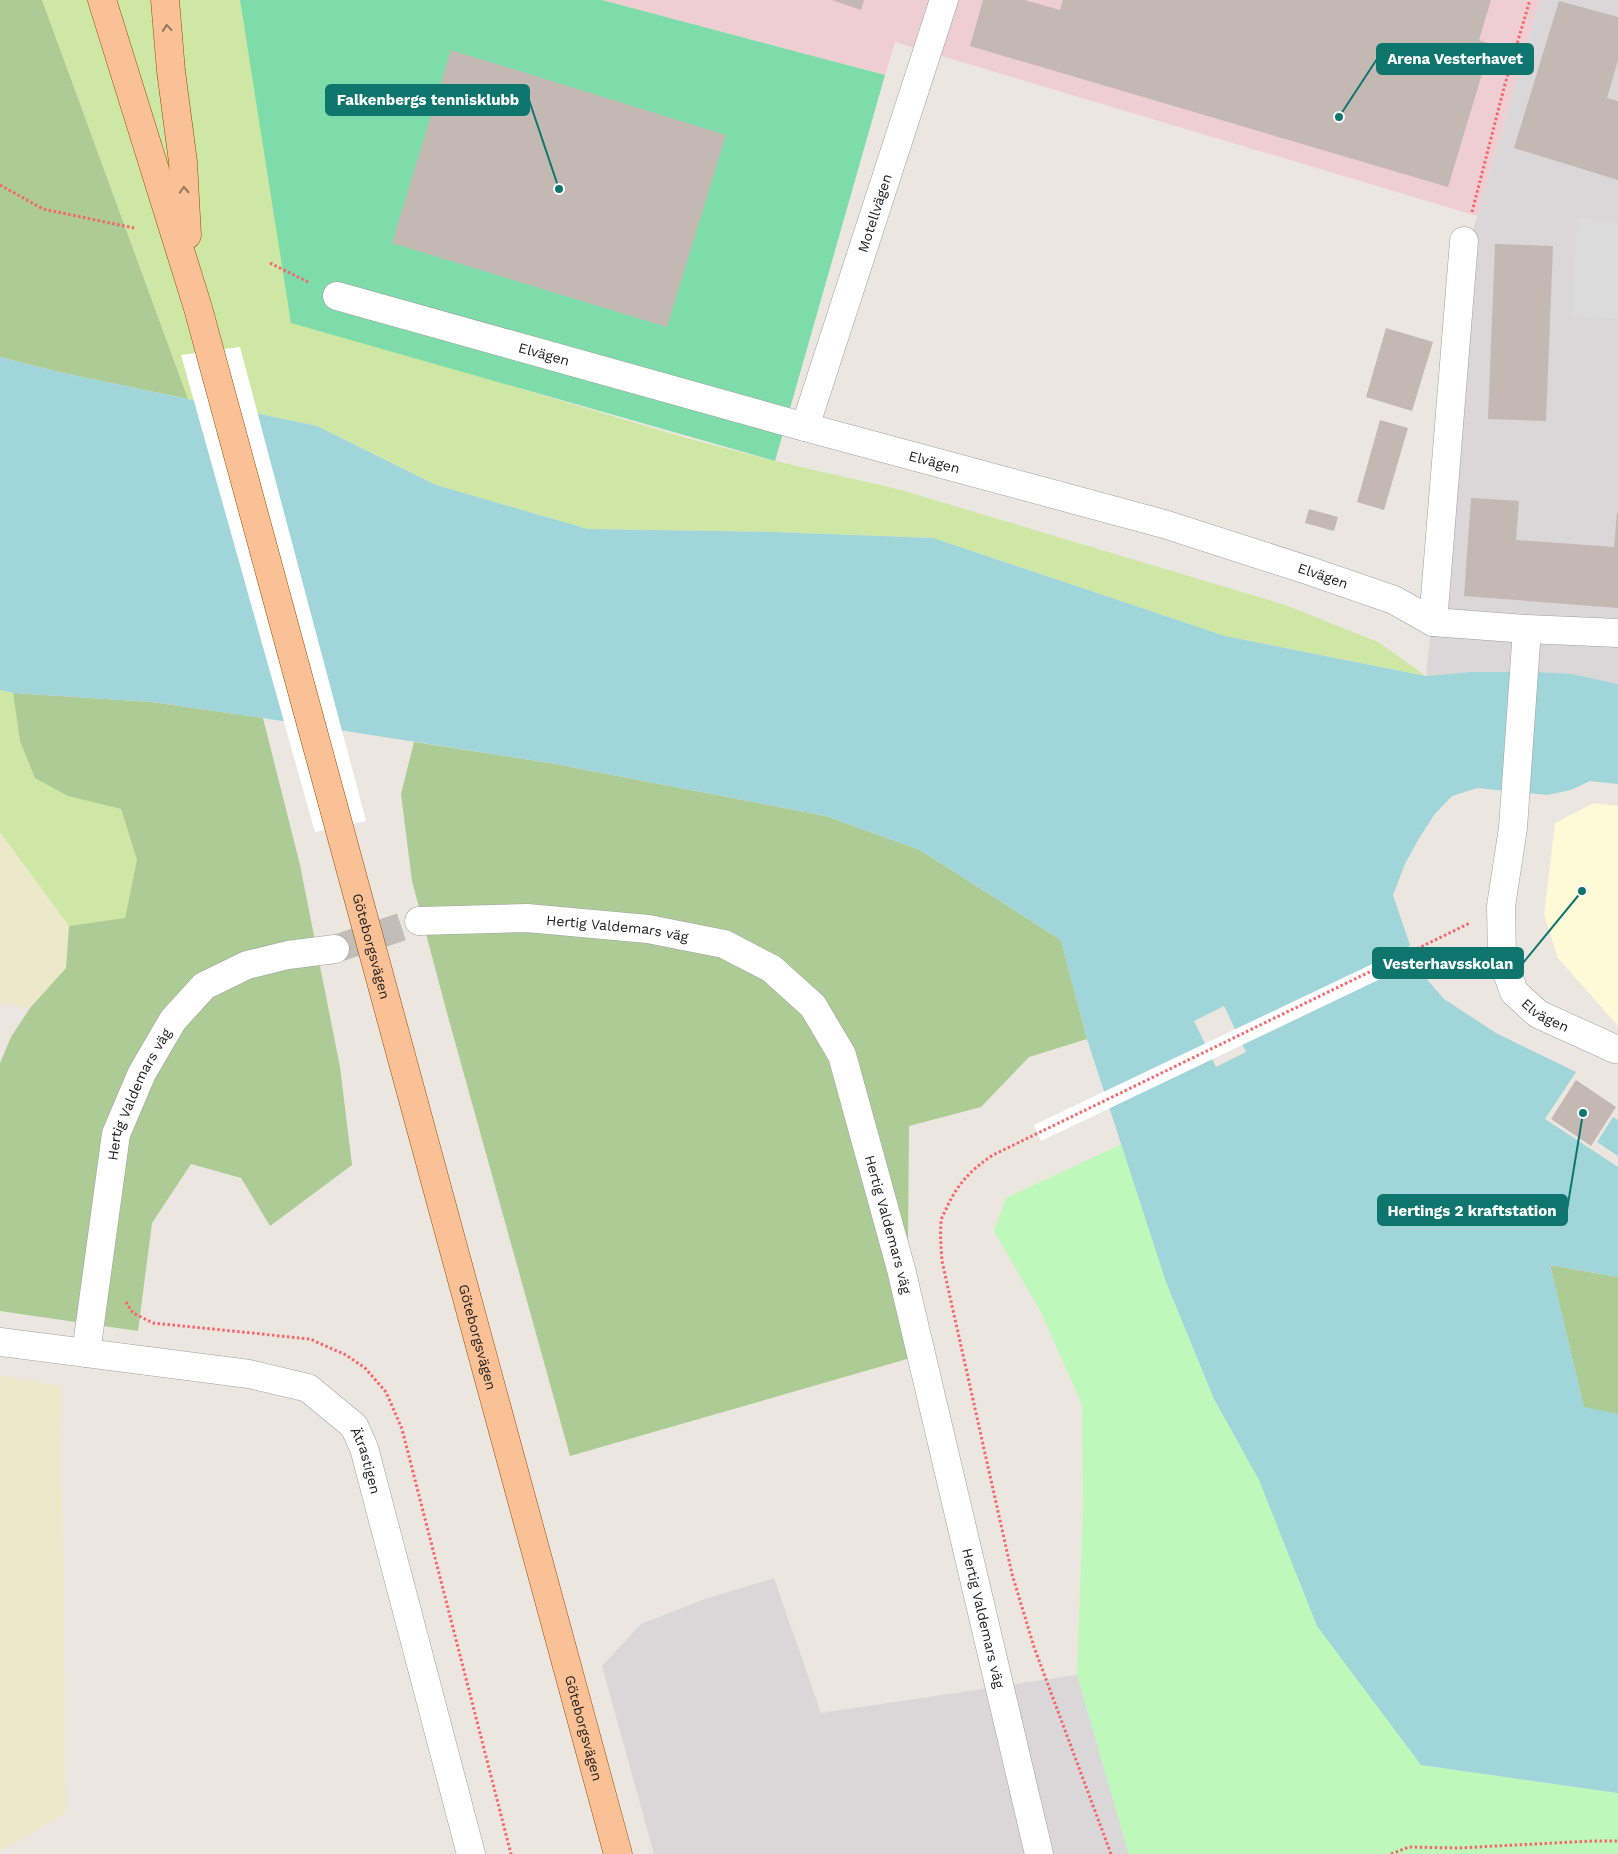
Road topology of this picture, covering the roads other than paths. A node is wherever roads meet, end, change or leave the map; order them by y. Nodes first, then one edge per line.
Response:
1 (102, 0) edge
2 (165, 0) edge
3 (944, 0) edge
4 (1464, 241) road end
5 (338, 296) road end
6 (198, 308) junction
7 (805, 427) junction
8 (1433, 622) junction
9 (1527, 629) junction
10 (1618, 633) edge
11 (420, 921) tunnel mouth
12 (335, 949) tunnel mouth
13 (1615, 1049) dead end
14 (0, 1342) edge
15 (86, 1353) junction
16 (471, 1854) edge
17 (618, 1854) edge
18 (1039, 1854) edge

1 - 6 main road
6 -> 2 main road
3 - 7 street, Motellvägen
4 - 8 street
5 - 7 street, Elvägen
6 - 17 main road, Göteborgsvägen
7 - 8 street, Elvägen
8 - 9 street, Elvägen
9 - 10 street, Elvägen
9 - 13 street, Elvägen
11 - 18 street, Hertig Valdemars väg
12 - 15 street, Hertig Valdemars väg
14 - 15 street, Ätrastigen
15 - 16 street, Ätrastigen

